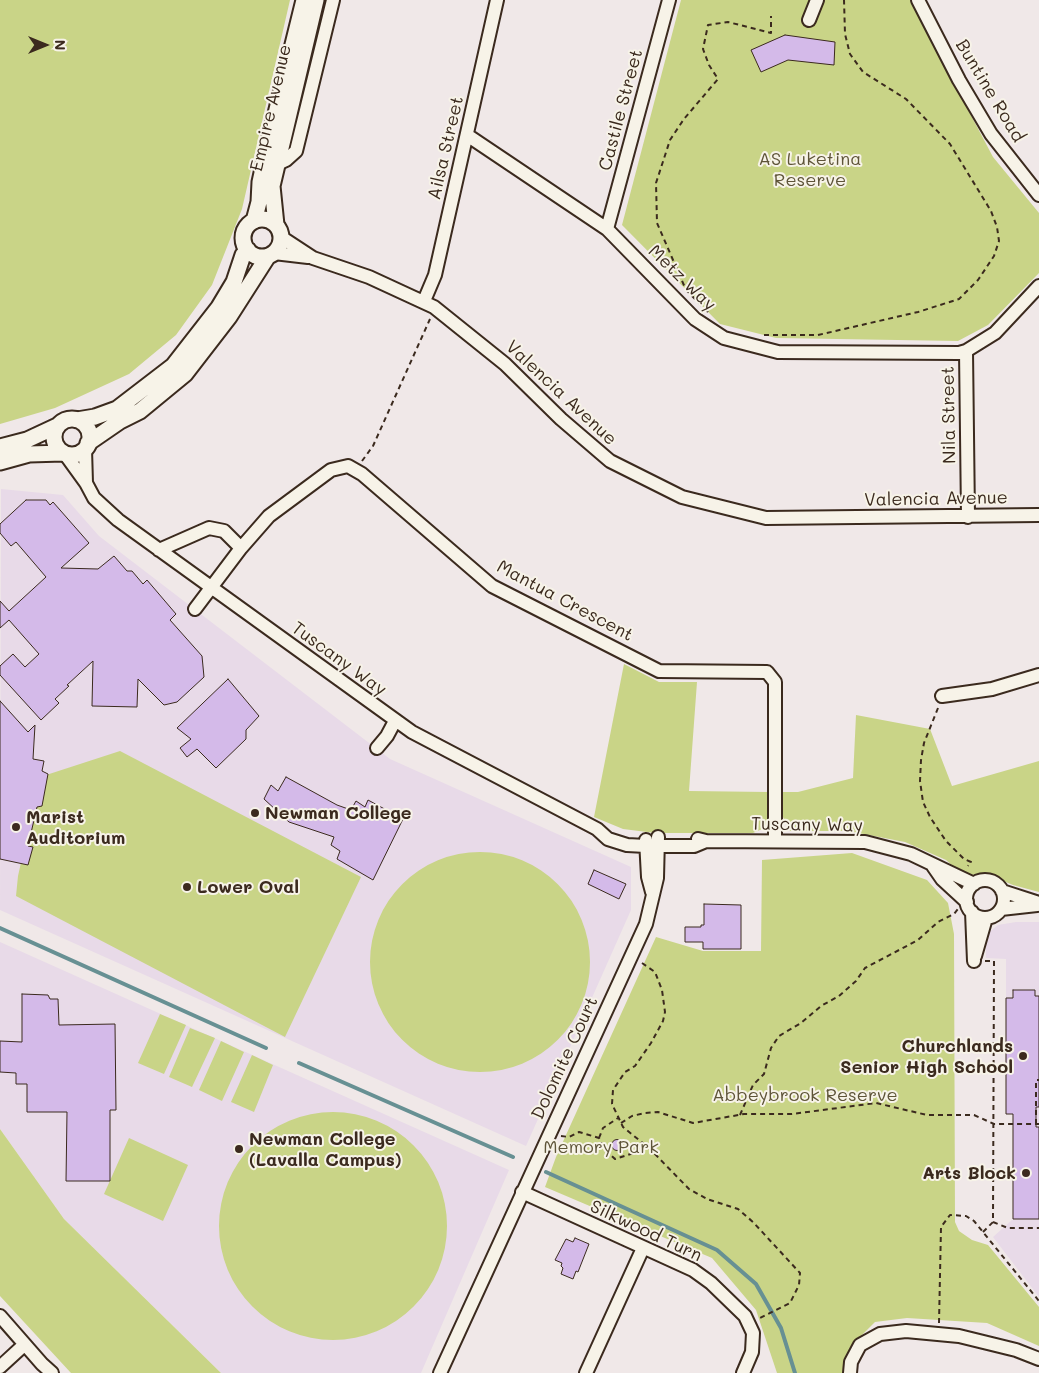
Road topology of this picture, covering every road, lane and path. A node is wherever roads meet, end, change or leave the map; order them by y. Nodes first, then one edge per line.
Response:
1 (304, 0) edge
2 (316, 0) edge
3 (333, 0) edge
4 (498, 0) edge
5 (669, 0) edge
6 (817, 0) edge
7 (844, 0) edge
8 (919, 0) edge
9 (771, 16) dead end
10 (809, 20) dead end
11 (467, 135) junction
12 (276, 165) junction
13 (1039, 195) edge
14 (254, 221) junction
15 (608, 229) junction
16 (278, 231) junction
17 (248, 250) junction
18 (271, 255) junction
19 (313, 258) junction
20 (1039, 286) edge
21 (429, 304) junction
22 (713, 317) dead end
23 (763, 335) dead end
24 (966, 351) junction
25 (77, 420) junction
26 (57, 426) junction
27 (87, 446) junction
28 (0, 447) edge
29 (64, 453) junction
30 (0, 462) edge
31 (354, 470) junction
32 (86, 483) junction
33 (1039, 516) edge
34 (968, 517) junction
35 (241, 548) junction
36 (159, 550) junction
37 (210, 587) junction
38 (195, 609) dead end
39 (1039, 675) edge
40 (942, 696) joint
41 (394, 721) junction
42 (377, 748) dead end
43 (775, 841) junction
44 (652, 842) junction
45 (933, 866) junction
46 (960, 878) junction
47 (974, 884) junction
48 (1002, 891) junction
49 (1039, 904) edge
50 (966, 907) junction
51 (1001, 909) junction
52 (986, 918) junction
53 (632, 956) junction
54 (977, 959) junction
55 (1039, 1080) edge
56 (740, 1115) junction
57 (618, 1118) junction
58 (621, 1123) junction
59 (994, 1124) junction
60 (1037, 1124) edge
61 (549, 1134) junction
62 (599, 1138) junction
63 (642, 1143) junction
64 (522, 1192) junction
65 (993, 1222) junction
66 (1039, 1228) edge
67 (983, 1232) junction
68 (643, 1248) junction
69 (1039, 1301) edge
70 (767, 1314) dead end
71 (0, 1316) edge
72 (938, 1334) junction
73 (24, 1345) junction
74 (1039, 1359) edge
75 (0, 1367) edge
76 (52, 1373) edge
77 (440, 1373) edge
78 (586, 1373) edge
79 (743, 1373) edge
80 (850, 1373) edge

1 - 14 main road, Empire Avenue
2 - 12 main road, Empire Avenue
3 - 12 street
4 - 11 street, Ailsa Street
5 - 15 street, Castile Street
6 - 10 street
7 - 23 path
8 - 13 street, Buntine Road
9 - 22 path
11 - 15 street, Metz Way
11 - 21 street, Ailsa Street
12 - 16 main road, Empire Avenue
14 - 16 main road
14 - 17 main road
15 - 24 street, Metz Way
16 - 18 main road
16 - 19 street, Valencia Avenue
17 - 18 main road
17 - 25 main road
18 - 19 street, Valencia Avenue
18 - 27 main road
19 - 21 street, Valencia Avenue
20 - 24 street, Nila Street
21 - 31 path
21 - 34 street, Valencia Avenue
24 - 34 street, Nila Street
25 - 26 main road
25 - 27 main road
26 - 28 main road
26 - 29 main road
27 - 29 main road
27 - 32 street
29 - 30 main road
29 - 32 street, Tuscany Way
31 - 35 street
31 - 43 street, Mantua Crescent
32 - 36 street, Tuscany Way
33 - 34 street, Valencia Avenue
35 - 36 street
35 - 37 street
36 - 37 street, Tuscany Way
37 - 38 street
37 - 41 street, Tuscany Way
39 - 40 street
40 - 46 path
41 - 42 street
41 - 44 street, Tuscany Way
43 - 44 street, Tuscany Way
43 - 45 street, Tuscany Way
44 - 53 street, Dolomite Court
45 - 46 street, Tuscany Way
45 - 50 street, Tuscany Way
46 - 47 street, Tuscany Way
47 - 48 street
47 - 50 street
48 - 49 street
48 - 51 street
49 - 51 street
50 - 52 street
50 - 54 street
50 - 56 path
51 - 52 street
52 - 54 street
53 - 57 path
53 - 61 street, Dolomite Court
54 - 59 path
55 - 60 path
56 - 58 path
56 - 59 path
57 - 58 path
57 - 62 path
58 - 63 path
59 - 60 path
59 - 65 path
61 - 62 path
61 - 64 street, Dolomite Court
62 - 63 path
63 - 70 path
64 - 68 street, Silkwood Turn
64 - 77 street, Dolomite Court
65 - 66 path
65 - 67 path
67 - 69 path
67 - 72 path
68 - 78 street
68 - 79 street, Silkwood Turn
71 - 73 street
72 - 74 street
72 - 80 street
73 - 75 street
73 - 76 street

